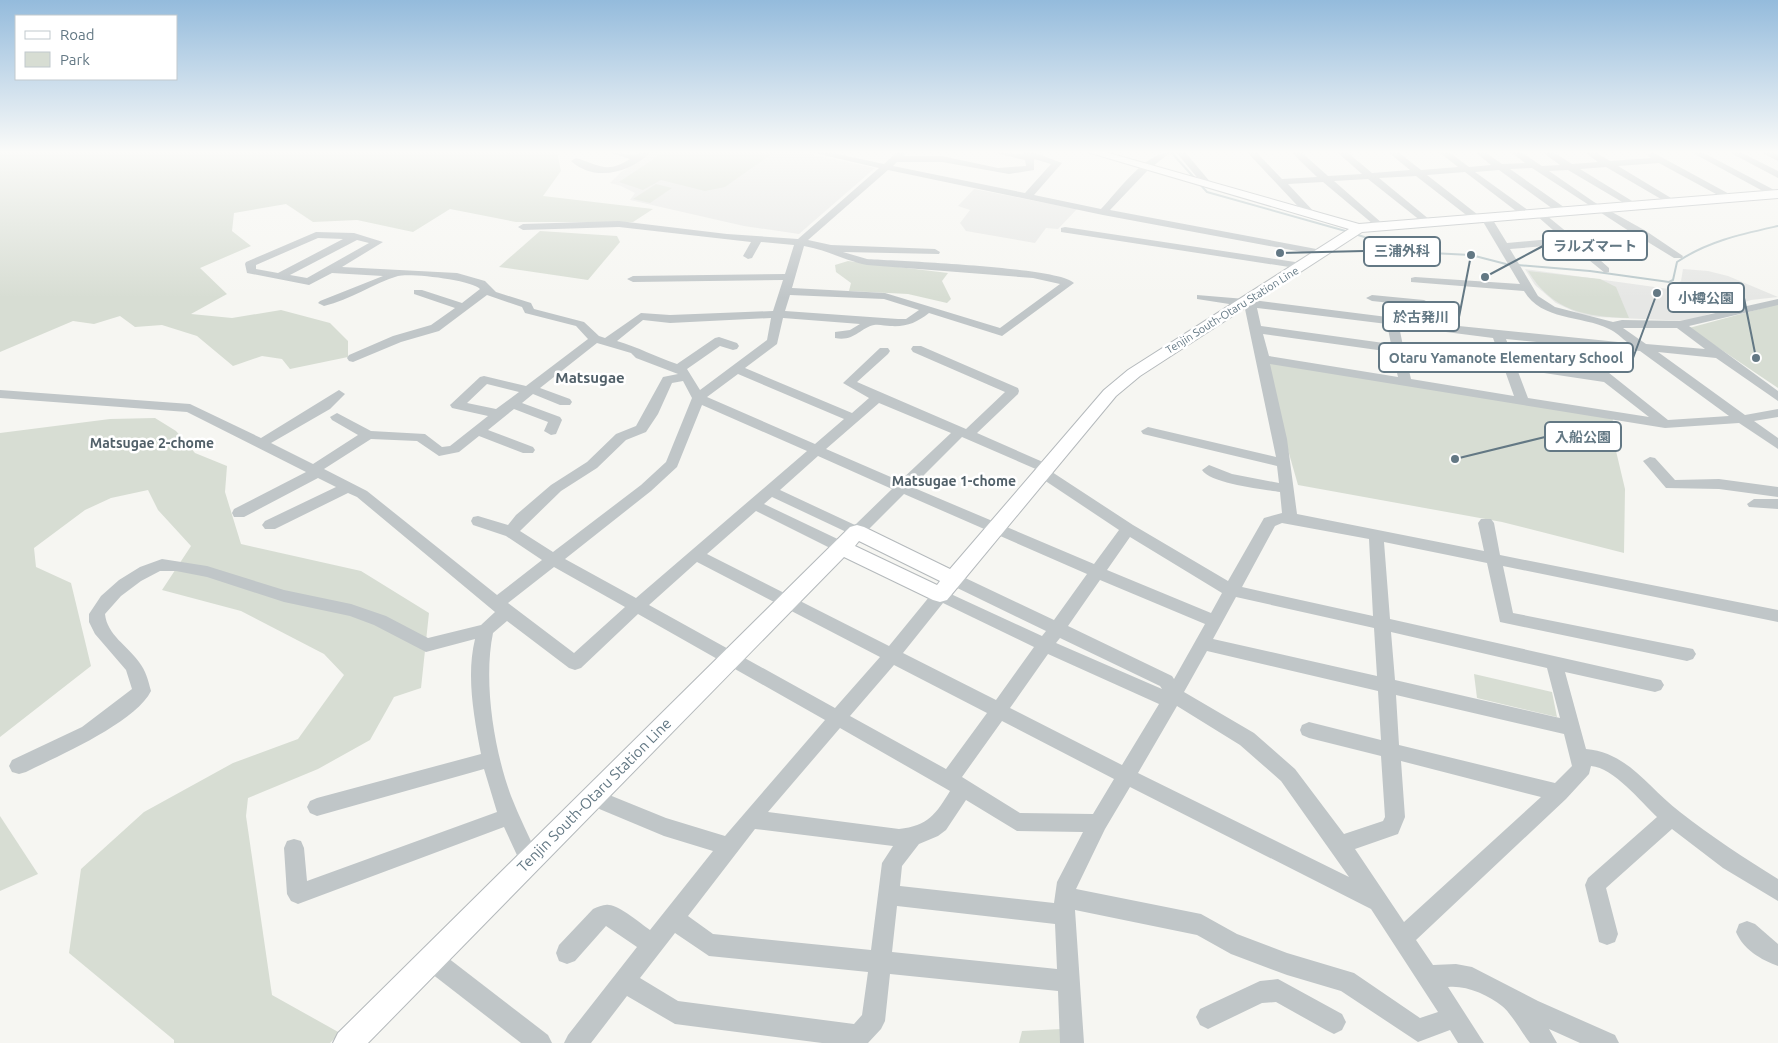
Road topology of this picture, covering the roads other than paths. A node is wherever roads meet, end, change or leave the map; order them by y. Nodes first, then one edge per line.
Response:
1 (847, 201) edge
2 (1050, 201) edge
3 (1114, 201) edge
4 (1263, 201) edge
5 (1298, 201) edge
6 (1350, 201) edge
7 (1401, 201) edge
8 (1457, 201) edge
9 (1508, 201) edge
10 (1548, 201) edge
11 (1588, 201) edge
12 (1625, 201) edge
13 (1669, 201) edge
14 (1700, 201) edge
15 (1673, 203) junction
16 (1634, 206) junction
17 (1601, 209) junction
18 (1103, 212) junction
19 (1564, 212) junction
20 (1541, 214) junction
21 (1312, 215) junction
22 (1528, 215) junction
23 (1483, 219) junction
24 (1426, 222) junction
25 (1379, 226) junction
26 (523, 227) dead end
27 (1065, 230) dead end
28 (1193, 230) junction
29 (1355, 231) junction
30 (1642, 234) junction
31 (354, 236) junction
32 (756, 240) junction
33 (1570, 240) junction
34 (800, 242) junction
35 (1503, 247) junction
36 (828, 248) junction
37 (1180, 248) junction
38 (935, 252) dead end
39 (1323, 253) junction
40 (748, 256) dead end
41 (1678, 256) dead end
42 (1302, 266) junction
43 (332, 270) junction
44 (1606, 270) dead end
45 (398, 273) junction
46 (278, 277) junction
47 (790, 277) junction
48 (633, 279) dead end
49 (1415, 280) dead end
50 (1528, 288) junction
51 (486, 290) junction
52 (786, 291) junction
53 (418, 292) dead end
54 (1201, 297) dead end
55 (1372, 298) dead end
56 (1245, 302) junction
57 (1778, 302) edge
58 (324, 303) dead end
59 (464, 307) junction
60 (928, 309) junction
61 (778, 314) junction
62 (872, 321) junction
63 (1392, 322) junction
64 (1680, 325) junction
65 (1614, 326) junction
66 (1436, 327) junction
67 (1256, 329) junction
68 (839, 335) dead end
69 (1498, 335) junction
70 (602, 340) junction
71 (1562, 341) junction
72 (733, 346) dead end
73 (1397, 348) junction
74 (1644, 348) junction
75 (917, 349) dead end
76 (884, 351) dead end
77 (1718, 354) junction
78 (353, 358) dead end
79 (1262, 359) junction
80 (1509, 364) junction
81 (737, 370) junction
82 (682, 373) junction
83 (1605, 378) junction
84 (1406, 381) junction
85 (531, 390) junction
86 (0, 394) edge
87 (339, 394) dead end
88 (1778, 396) edge
89 (698, 398) junction
90 (876, 398) junction
91 (1522, 400) junction
92 (565, 402) dead end
93 (512, 404) junction
94 (1778, 413) edge
95 (499, 414) junction
96 (337, 417) dead end
97 (853, 418) junction
98 (1742, 419) junction
99 (410, 422) dead end
100 (1665, 424) junction
101 (478, 431) junction
102 (551, 431) dead end
103 (1148, 431) dead end
104 (964, 432) junction
105 (368, 435) junction
106 (420, 437) junction
107 (260, 444) junction
108 (1778, 445) edge
109 (817, 449) junction
110 (528, 450) dead end
111 (1650, 461) dead end
112 (1283, 463) junction
113 (1209, 470) dead end
114 (316, 471) junction
115 (1045, 471) junction
116 (348, 487) junction
117 (903, 487) junction
118 (1288, 488) junction
119 (770, 490) junction
120 (1778, 492) edge
121 (753, 504) junction
122 (1754, 504) dead end
123 (1778, 504) edge
124 (239, 514) dead end
125 (1290, 518) junction
126 (478, 521) dead end
127 (1486, 523) dead end
128 (270, 525) dead end
129 (996, 529) junction
130 (1128, 529) junction
131 (511, 532) junction
132 (1376, 535) junction
133 (849, 540) junction
134 (696, 555) junction
135 (1493, 558) junction
136 (553, 559) junction
137 (1097, 572) junction
138 (953, 579) junction
139 (1230, 590) junction
140 (940, 595) junction
141 (789, 602) junction
142 (638, 605) junction
143 (502, 608) junction
144 (1778, 616) edge
145 (1214, 621) junction
146 (1381, 625) junction
147 (1058, 628) junction
148 (485, 630) junction
149 (1202, 643) junction
150 (1045, 646) junction
151 (1687, 654) dead end
152 (891, 656) junction
153 (732, 658) junction
154 (1554, 663) junction
155 (1385, 684) junction
156 (1655, 685) dead end
157 (1174, 695) junction
158 (999, 711) junction
159 (836, 717) junction
160 (1570, 728) junction
161 (1309, 730) dead end
162 (1389, 750) junction
163 (1580, 756) junction
164 (492, 759) junction
165 (19, 766) dead end
166 (1126, 776) junction
167 (956, 784) junction
168 (1560, 793) junction
169 (592, 797) junction
170 (317, 807) dead end
171 (510, 816) junction
172 (1671, 817) junction
173 (750, 819) junction
174 (1098, 823) junction
175 (912, 838) junction
176 (1340, 845) junction
177 (728, 846) junction
178 (294, 848) dead end
179 (529, 859) junction
180 (1778, 891) edge
181 (889, 895) junction
182 (1380, 903) junction
183 (1064, 906) junction
184 (672, 918) junction
185 (1747, 932) dead end
186 (1608, 934) dead end
187 (1403, 938) junction
188 (652, 944) junction
189 (567, 953) dead end
190 (1778, 955) edge
191 (431, 959) junction
192 (879, 961) junction
193 (1287, 964) junction
194 (1429, 977) junction
195 (1067, 980) junction
196 (623, 981) junction
197 (1278, 990) junction
198 (1507, 997) junction
199 (1208, 1017) dead end
200 (1455, 1018) junction
201 (1334, 1022) dead end
202 (1416, 1036) edge
203 (1587, 1038) edge
204 (348, 1043) edge
205 (540, 1043) edge
206 (576, 1043) edge
207 (1072, 1043) edge
208 (1472, 1043) edge
209 (1545, 1043) edge
210 (1607, 1043) edge

1 - 34 street
2 - 18 street
3 - 18 street
4 - 21 main road
5 - 21 street
6 - 25 street
7 - 24 street
8 - 23 street
9 - 22 street
10 - 19 street
11 - 17 street
12 - 16 street
13 - 15 street
14 - 15 main road, Tenjin South-Otaru Station Line
15 - 16 main road, Tenjin South-Otaru Station Line
16 - 17 main road, Tenjin South-Otaru Station Line
17 - 19 main road, Tenjin South-Otaru Station Line
17 - 30 street
18 - 28 street
19 - 20 main road, Tenjin South-Otaru Station Line
20 - 22 main road, Tenjin South-Otaru Station Line
20 - 33 street
21 - 29 main road
22 - 23 main road, Tenjin South-Otaru Station Line
23 - 24 main road, Tenjin South-Otaru Station Line
23 - 35 street
24 - 25 main road, Tenjin South-Otaru Station Line
25 - 29 main road, Tenjin South-Otaru Station Line
26 - 32 street
27 - 37 street
28 - 37 street
28 - 39 street
29 - 39 main road, Tenjin South-Otaru Station Line
30 - 33 street
30 - 41 street
31 - 43 street
31 - 46 street
31 - 46 street
32 - 34 street
32 - 40 street
33 - 35 street
33 - 44 street
34 - 36 street
34 - 47 street
35 - 50 street
36 - 38 street
36 - 60 street
37 - 42 street
39 - 42 main road, Tenjin South-Otaru Station Line
42 - 56 main road, Tenjin South-Otaru Station Line
43 - 45 street
43 - 46 street
45 - 51 street
45 - 58 street
47 - 48 street
47 - 52 street
49 - 50 street
50 - 65 street
51 - 59 street
51 - 70 street
52 - 60 street
52 - 61 street
53 - 59 street
54 - 56 street
55 - 66 street
56 - 63 street
56 - 67 street
56 - 115 main road, Tenjin South-Otaru Station Line
57 - 64 street
59 - 78 street
60 - 62 street
61 - 62 street
61 - 70 street
61 - 81 street
62 - 68 street
63 - 66 street
63 - 73 street
64 - 65 street
64 - 77 street
65 - 74 street
66 - 69 street
67 - 73 street
67 - 79 street
69 - 71 street
69 - 80 street
70 - 82 street
70 - 85 street
71 - 74 street
71 - 83 street
72 - 82 street
73 - 80 street
73 - 84 street
74 - 77 street
74 - 98 street
75 - 104 street
76 - 90 street
77 - 88 street
79 - 84 street
79 - 112 street
80 - 83 street
80 - 91 street
81 - 89 street
81 - 97 street
82 - 89 street
82 - 131 street
83 - 100 street
84 - 91 street
85 - 92 street
85 - 93 street
85 - 95 street
86 - 107 street
87 - 107 street
89 - 109 street
89 - 136 street
90 - 97 street
90 - 104 street
91 - 100 street
93 - 95 street
93 - 102 street
94 - 98 street
95 - 101 street
96 - 105 street
97 - 109 street
98 - 100 street
98 - 108 street
99 - 106 street
101 - 106 street
101 - 110 street
103 - 112 street
104 - 115 street
104 - 117 street
105 - 106 street
105 - 114 street
107 - 114 street
109 - 117 street
109 - 119 street
111 - 120 street
112 - 118 street
113 - 118 street
114 - 116 street
114 - 124 street
115 - 129 main road, Tenjin South-Otaru Station Line
115 - 130 street
116 - 128 street
116 - 143 street
117 - 129 street
117 - 133 street
118 - 125 street
119 - 121 street
119 - 133 street
121 - 133 street
121 - 134 street
122 - 123 street
125 - 132 street
125 - 139 street
126 - 131 street
127 - 135 street
129 - 137 street
129 - 138 main road, Tenjin South-Otaru Station Line
130 - 137 street
130 - 139 street
131 - 136 street
132 - 135 street
132 - 146 street
133 - 138 main road
133 - 140 main road
133 - 141 main road, Tenjin South-Otaru Station Line
134 - 141 street
134 - 142 street
135 - 144 street
135 - 151 street
136 - 142 street
136 - 143 street
137 - 145 street
137 - 147 street
138 - 140 main road, Tenjin South-Otaru Station Line
138 - 147 street
139 - 145 street
139 - 146 street
140 - 150 street
140 - 152 street
141 - 152 street
141 - 153 main road, Tenjin South-Otaru Station Line
142 - 143 street
142 - 153 street
143 - 148 street
145 - 149 street
146 - 154 street
146 - 155 street
147 - 150 street
147 - 157 street
148 - 164 street
148 - 165 street
149 - 155 street
149 - 157 street
150 - 157 street
150 - 158 street
152 - 158 street
152 - 159 street
153 - 159 street
153 - 169 main road, Tenjin South-Otaru Station Line
154 - 156 street
154 - 160 street
155 - 160 street
155 - 162 street
157 - 166 street
157 - 176 street
158 - 166 street
158 - 167 street
159 - 167 street
159 - 173 street
160 - 163 street
161 - 162 street
162 - 168 street
162 - 176 street
163 - 168 street
163 - 172 street
164 - 170 street
164 - 171 street
166 - 174 street
166 - 182 street
167 - 174 street
167 - 175 street
168 - 187 street
169 - 177 street
169 - 179 main road, Tenjin South-Otaru Station Line
171 - 178 street
171 - 179 street
172 - 180 street
172 - 186 street
173 - 175 street
173 - 177 street
174 - 183 street
175 - 181 street
176 - 182 street
177 - 184 street
179 - 191 main road, Tenjin South-Otaru Station Line
181 - 183 street
181 - 192 street
182 - 187 street
183 - 193 street
183 - 195 street
184 - 188 street
184 - 192 street
185 - 190 street
187 - 194 street
188 - 189 street
188 - 196 street
191 - 204 main road, Tenjin South-Otaru Station Line
191 - 205 street
192 - 195 street
192 - 196 street
193 - 197 street
193 - 202 street
194 - 198 street
194 - 200 street
195 - 207 street
196 - 206 street
197 - 199 street
197 - 201 street
198 - 203 street
198 - 209 street
200 - 202 street
200 - 208 street
203 - 210 street

